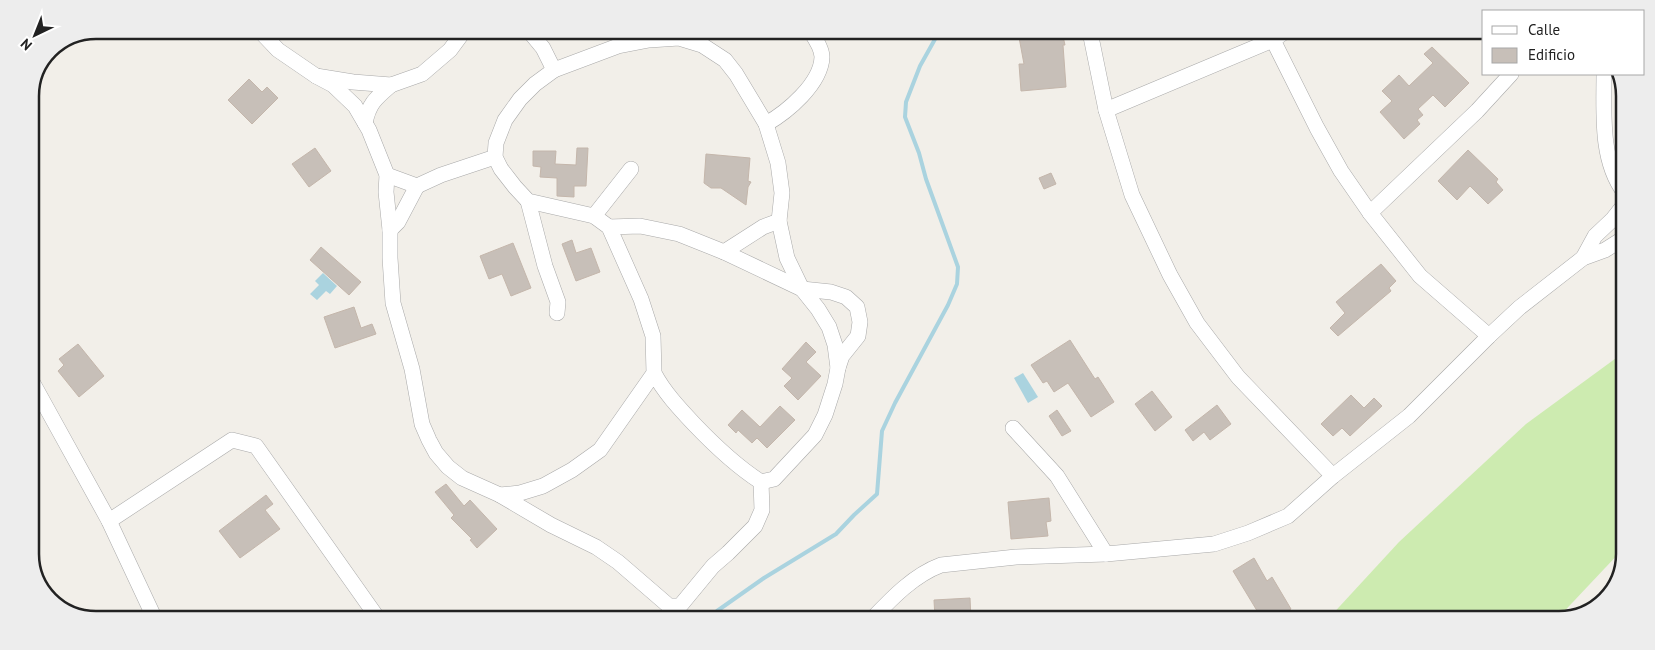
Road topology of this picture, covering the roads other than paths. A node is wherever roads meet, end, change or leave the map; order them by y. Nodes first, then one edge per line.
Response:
1 (268, 39) edge
2 (458, 39) edge
3 (536, 39) edge
4 (642, 39) edge
5 (681, 39) edge
6 (814, 39) edge
7 (1091, 39) edge
8 (1271, 39) edge
9 (1279, 39) edge
10 (554, 70) junction
11 (1510, 75) edge
12 (1604, 75) edge
13 (316, 76) junction
14 (391, 85) junction
15 (1106, 110) junction
16 (365, 123) junction
17 (766, 124) junction
18 (495, 156) junction
19 (631, 169) dead end
20 (387, 175) junction
21 (1616, 178) edge
22 (417, 186) junction
23 (528, 201) junction
24 (1370, 213) junction
25 (1616, 215) edge
26 (594, 216) junction
27 (779, 221) junction
28 (609, 227) junction
29 (390, 230) junction
30 (1616, 243) edge
31 (724, 252) junction
32 (1583, 258) junction
33 (802, 290) junction
34 (557, 313) dead end
35 (1489, 336) junction
36 (838, 368) junction
37 (654, 373) junction
38 (39, 396) edge
39 (1013, 428) dead end
40 (1333, 476) junction
41 (761, 482) junction
42 (500, 495) junction
43 (109, 521) junction
44 (1106, 554) junction
45 (151, 611) edge
46 (373, 611) edge
47 (880, 611) edge

1 - 13 street
2 - 14 street
3 - 10 street
4 - 10 street
5 - 17 street
6 - 17 street
7 - 15 street
8 - 15 street
9 - 24 street
10 - 18 street
11 - 24 street
12 - 21 street
13 - 14 street
13 - 16 street
14 - 16 street
15 - 40 street
16 - 20 street
17 - 27 street
18 - 22 street
18 - 23 street
19 - 26 street
20 - 22 street
20 - 29 street
22 - 29 street
23 - 26 street
23 - 34 street
24 - 35 street
25 - 32 street
26 - 28 street
27 - 31 street
27 - 33 street
28 - 31 street
28 - 37 street
29 - 42 street
30 - 32 street
31 - 33 street
32 - 35 street
33 - 36 street
33 - 36 street
35 - 40 street
36 - 41 street
37 - 41 street
37 - 42 street
38 - 43 street
39 - 44 street
40 - 44 street
41 - 42 street
43 - 45 street
43 - 46 street
44 - 47 street

